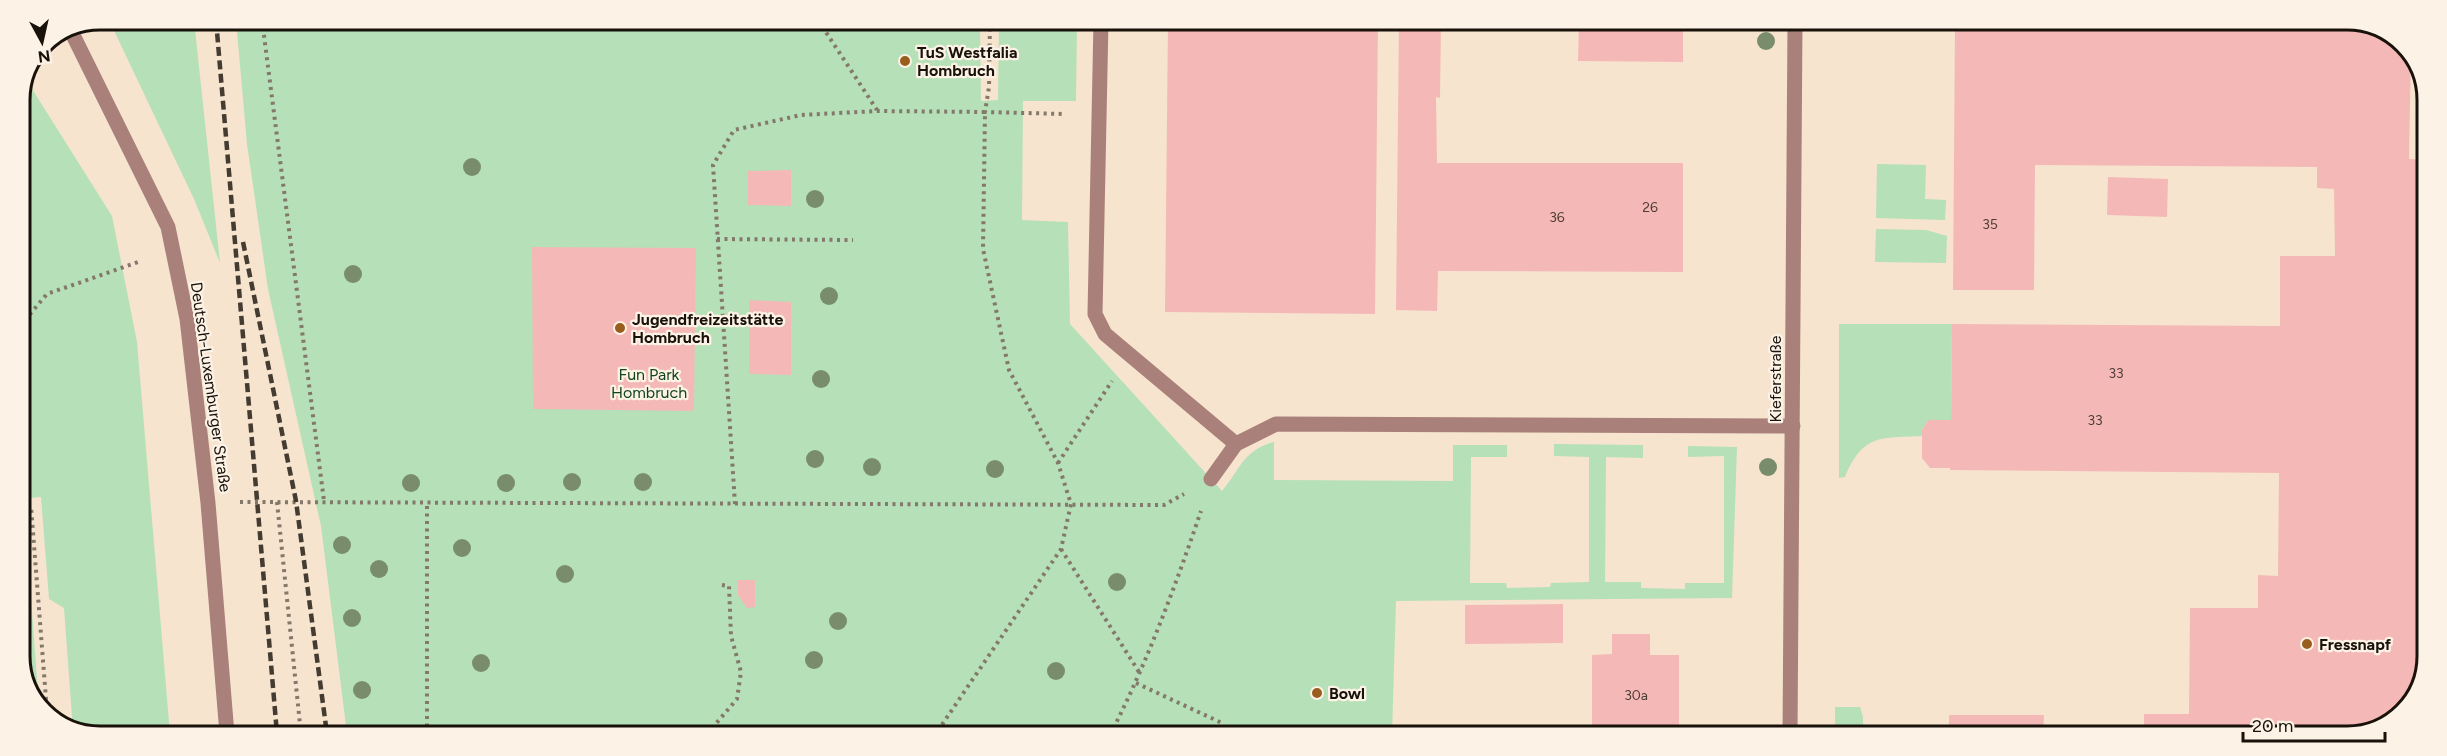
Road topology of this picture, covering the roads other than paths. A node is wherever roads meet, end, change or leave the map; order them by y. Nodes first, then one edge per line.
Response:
1 (1101, 30) edge
2 (1795, 30) edge
3 (72, 36) edge
4 (1793, 426) junction
5 (1236, 444) junction
6 (1211, 479) road end
7 (226, 726) edge
8 (1790, 726) edge

1 - 5 street
2 - 4 street, Kieferstraße
3 - 7 street, Deutsch-Luxemburger Straße
4 - 5 street
4 - 8 street, Kieferstraße
5 - 6 street

